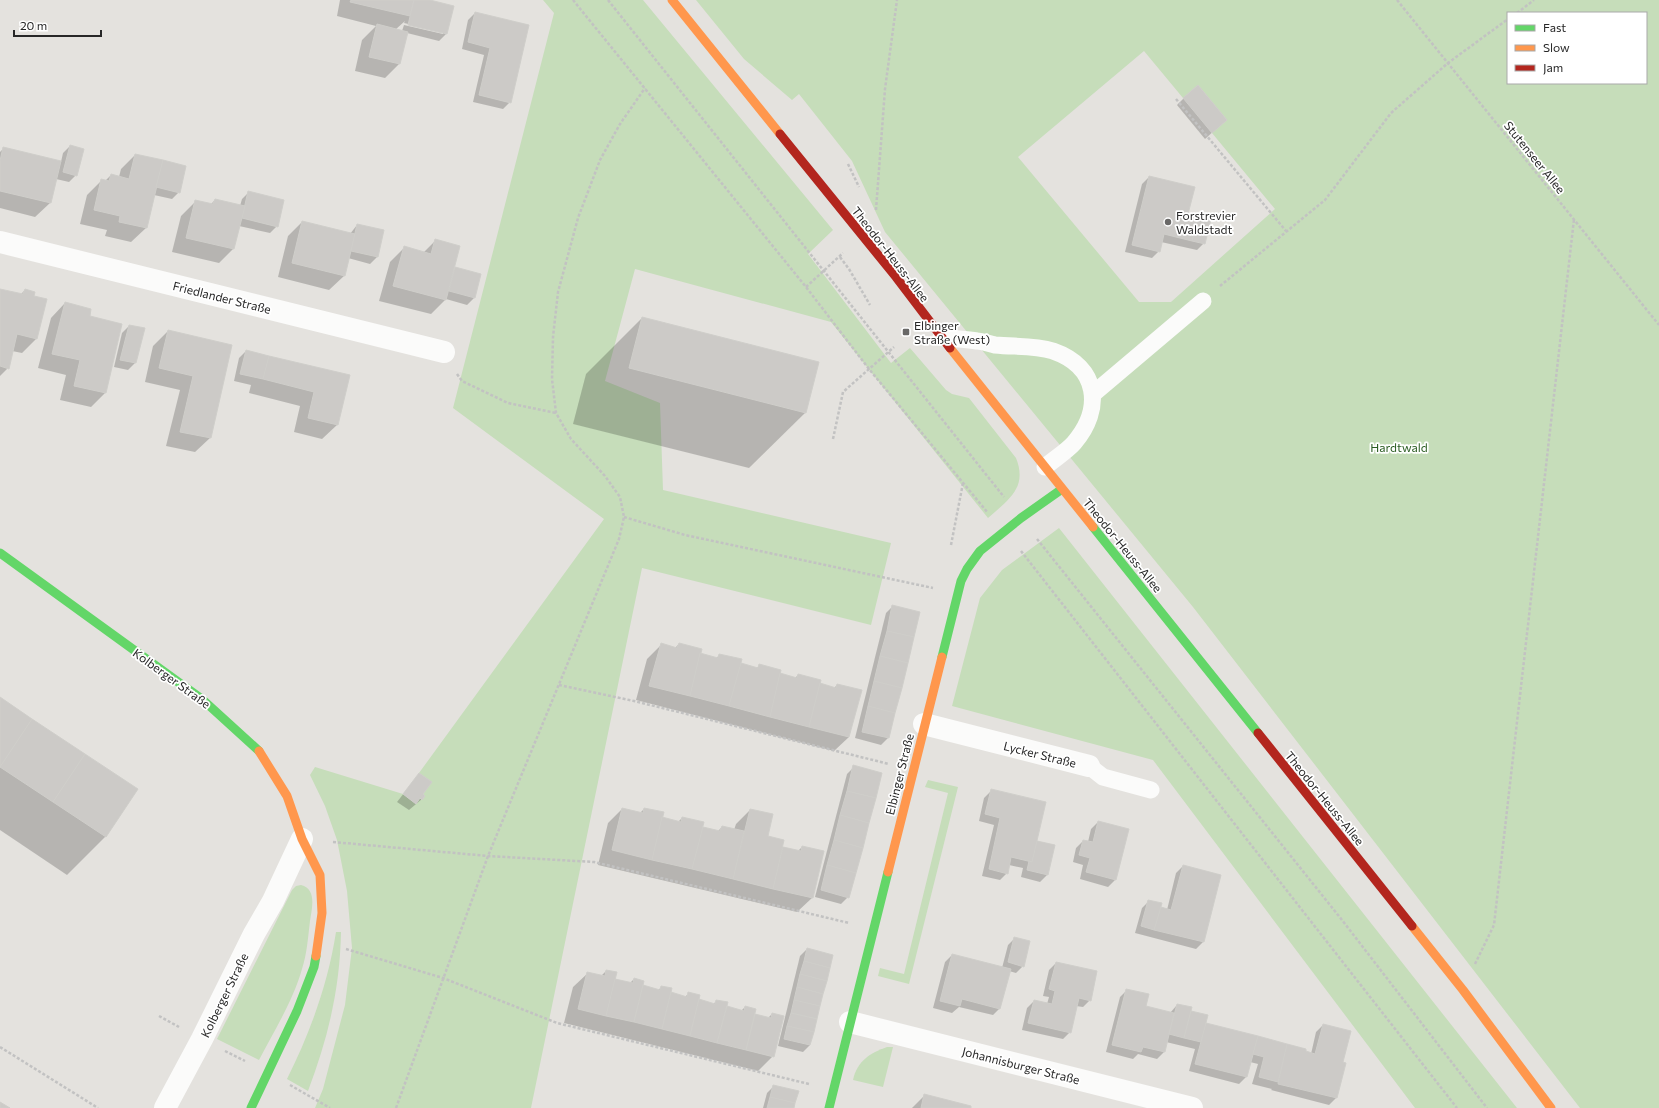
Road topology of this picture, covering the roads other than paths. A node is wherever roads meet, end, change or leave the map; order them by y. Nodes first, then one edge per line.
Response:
1 (672, 0) edge
2 (0, 242) edge
3 (1203, 301) road end
4 (941, 338) junction
5 (444, 352) road end
6 (1093, 394) junction
7 (1045, 466) junction
8 (1062, 489) junction
9 (0, 553) edge
10 (924, 724) junction
11 (1089, 766) joint
12 (1151, 790) dead end
13 (302, 839) junction
14 (850, 1022) junction
15 (166, 1108) edge
16 (251, 1108) edge
17 (829, 1108) edge
18 (1192, 1108) edge
19 (1551, 1108) edge

1 - 4 street, Theodor-Heuss-Allee
2 - 5 street, Friedlander Straße
3 - 6 lane
4 - 6 lane
4 - 7 street, Theodor-Heuss-Allee
6 - 7 lane
7 - 8 street, Theodor-Heuss-Allee
8 - 10 street, Elbinger Straße
8 - 19 street, Theodor-Heuss-Allee
9 - 13 street, Kolberger Straße
10 - 11 street, Lycker Straße
10 - 14 street, Elbinger Straße
11 - 12 lane, Lycker Straße
13 - 15 street, Kolberger Straße
13 - 16 street, Kolberger Straße
14 - 17 street, Elbinger Straße
14 - 18 street, Johannisburger Straße

